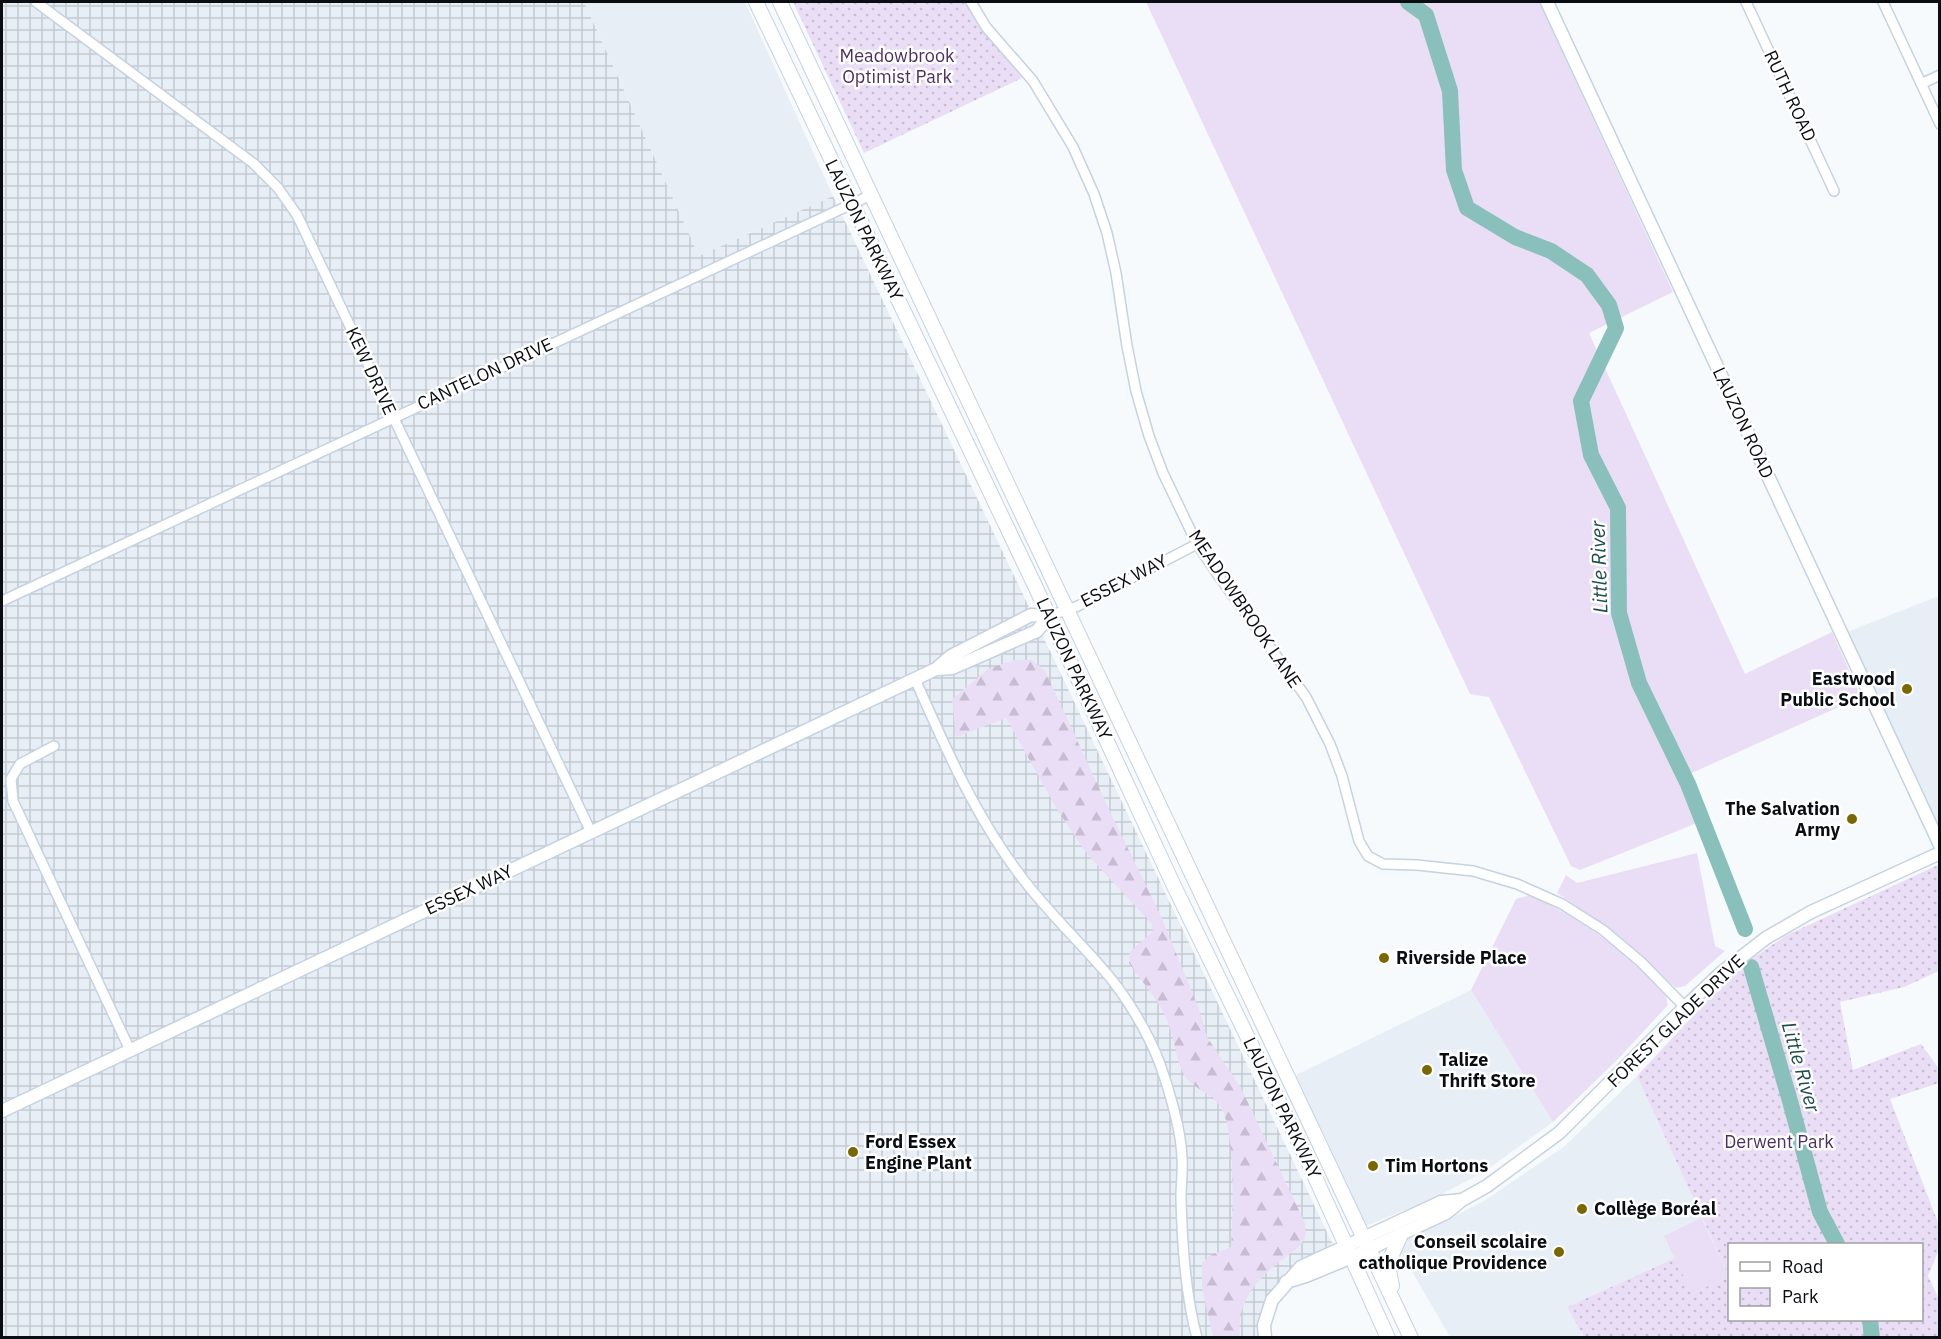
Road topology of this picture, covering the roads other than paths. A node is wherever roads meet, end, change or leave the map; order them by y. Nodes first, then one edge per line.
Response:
1 (36, 2) edge
2 (756, 2) edge
3 (780, 2) edge
4 (971, 2) edge
5 (1548, 2) edge
6 (1746, 2) edge
7 (1883, 2) edge
8 (1940, 75) edge
9 (1921, 84) junction
10 (1940, 124) edge
11 (1834, 191) dead end
12 (871, 195) junction
13 (851, 204) junction
14 (393, 417) junction
15 (1197, 544) junction
16 (2, 601) edge
17 (1066, 611) junction
18 (1049, 616) junction
19 (915, 679) junction
20 (54, 746) dead end
21 (591, 832) junction
22 (1940, 845) edge
23 (1940, 853) edge
24 (1686, 1007) junction
25 (130, 1050) junction
26 (2, 1111) edge
27 (1462, 1200) junction
28 (1401, 1234) junction
29 (1367, 1244) junction
30 (1349, 1252) junction
31 (1394, 1303) junction
32 (1197, 1338) edge
33 (1265, 1338) edge
34 (1388, 1338) edge
35 (1411, 1338) edge

1 - 14 street, KEW DRIVE
2 - 13 main road, LAUZON PARKWAY
3 - 12 main road, LAUZON PARKWAY
4 - 15 street, MEADOWBROOK LANE
5 - 22 street, LAUZON ROAD
6 - 11 street, RUTH ROAD
7 - 9 street
8 - 9 street
9 - 10 street
12 - 13 street, CANTELON DRIVE
12 - 17 main road, LAUZON PARKWAY
13 - 14 street, CANTELON DRIVE
13 - 18 main road, LAUZON PARKWAY
14 - 16 street, CANTELON DRIVE
14 - 21 street, KEW DRIVE
15 - 17 street, ESSEX WAY
15 - 24 street, MEADOWBROOK LANE
17 - 18 street, ESSEX WAY
17 - 29 main road, LAUZON PARKWAY
18 - 19 street, ESSEX WAY
18 - 30 main road, LAUZON PARKWAY
19 - 21 street, ESSEX WAY
19 - 32 street
20 - 25 street
21 - 25 street, ESSEX WAY
23 - 24 street, FOREST GLADE DRIVE
24 - 27 street, FOREST GLADE DRIVE
25 - 26 street, ESSEX WAY
27 - 28 street, FOREST GLADE DRIVE
27 - 29 street, FOREST GLADE DRIVE
28 - 29 street, FOREST GLADE DRIVE
28 - 31 main road
29 - 30 street
29 - 31 main road, LAUZON PARKWAY
30 - 33 street
30 - 34 main road, LAUZON PARKWAY
31 - 35 main road, LAUZON PARKWAY

